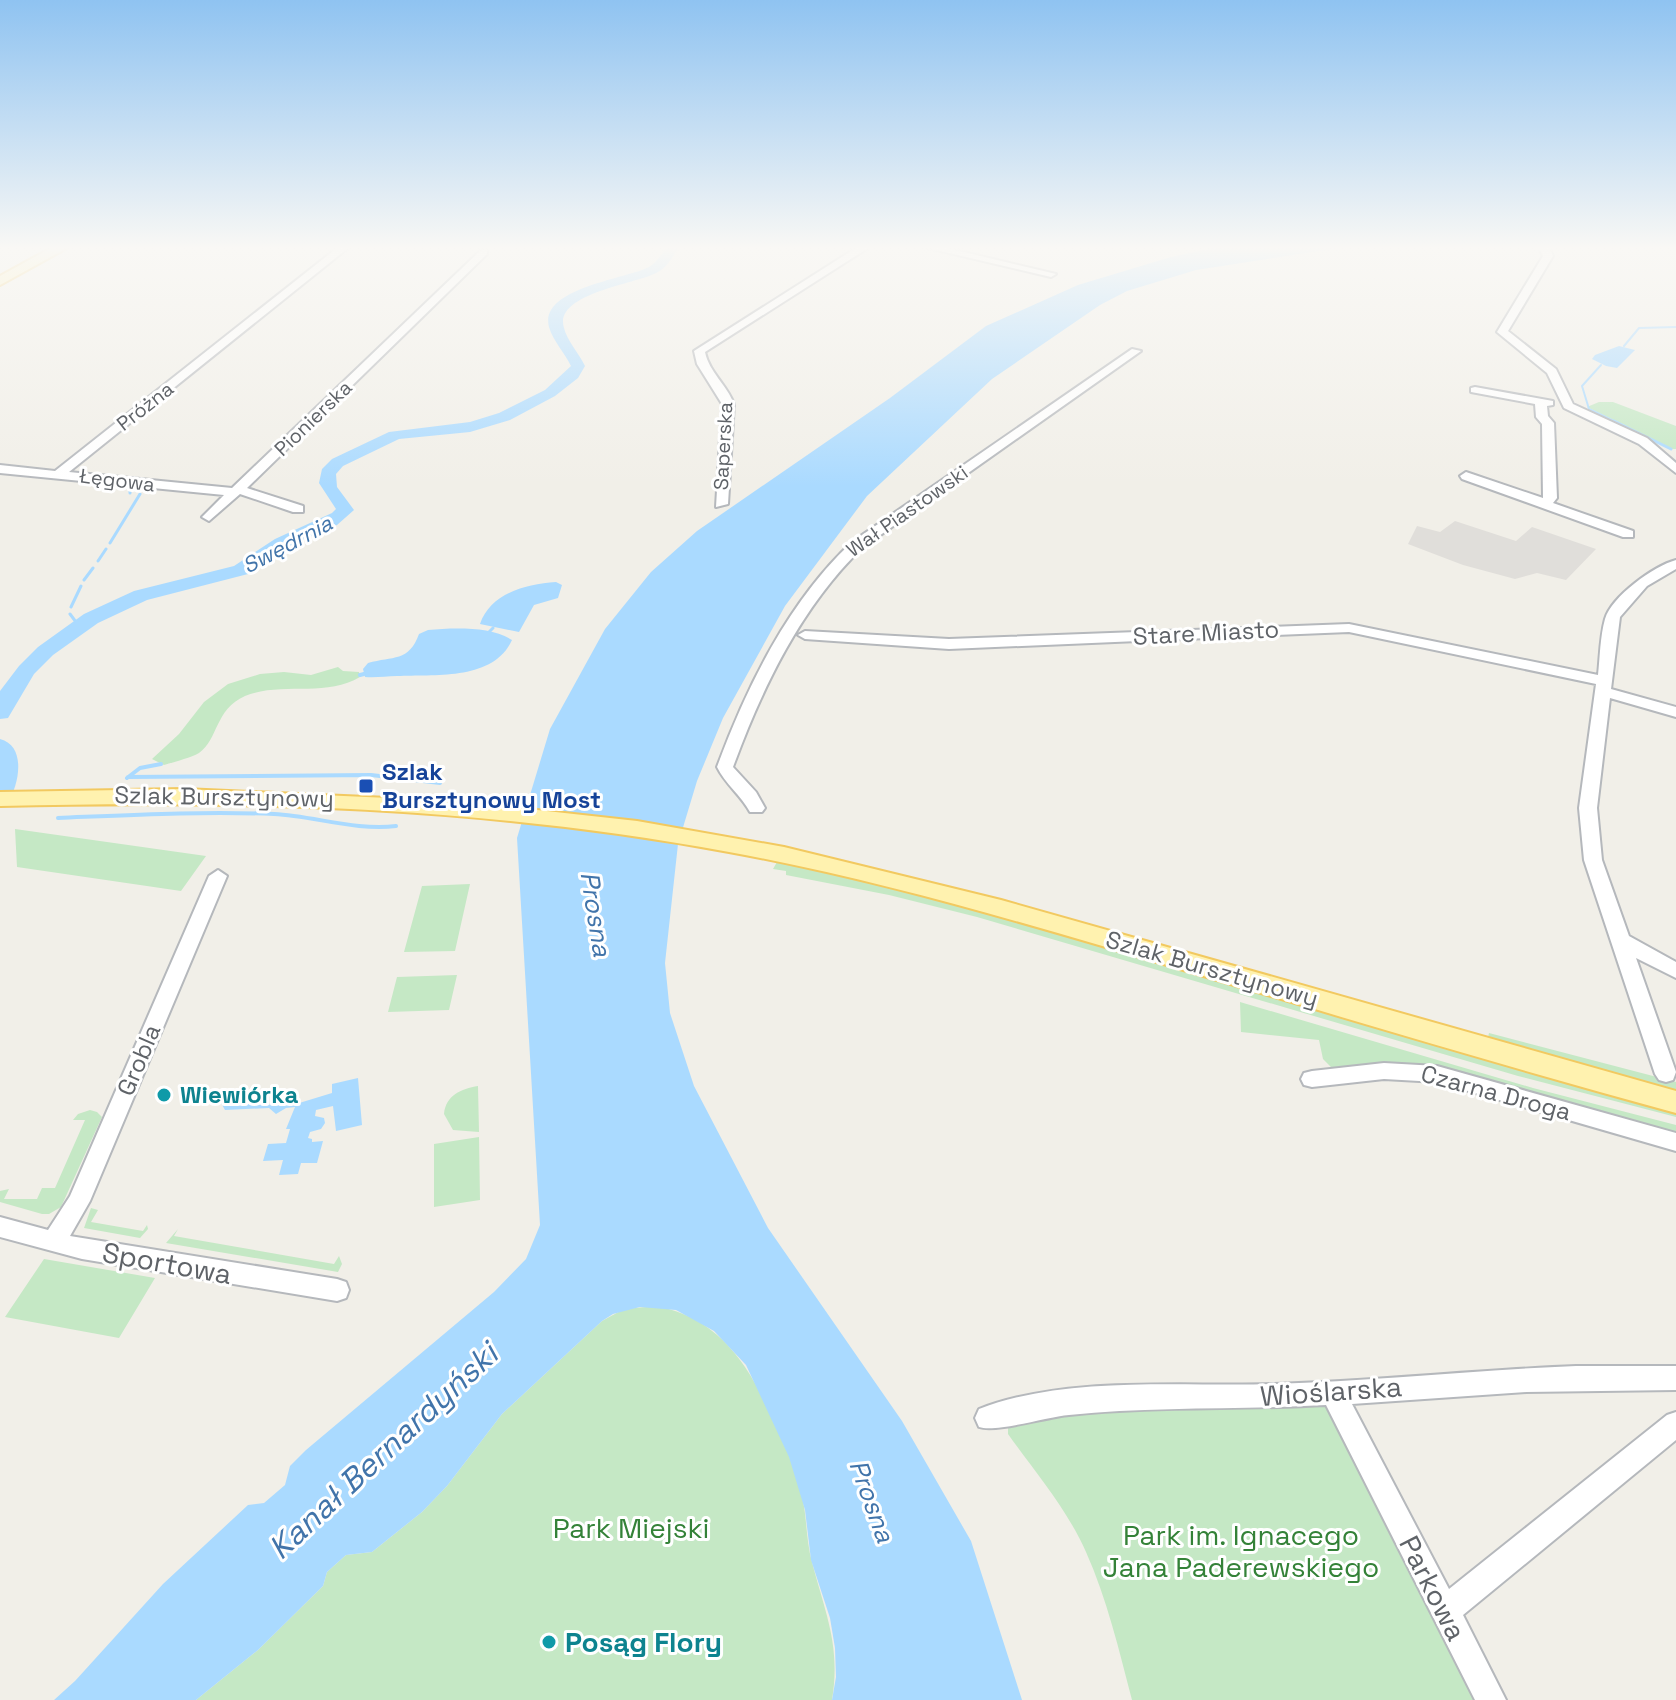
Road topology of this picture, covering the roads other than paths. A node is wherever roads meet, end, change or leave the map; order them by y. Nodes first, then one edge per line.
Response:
1 (243, 327) edge
2 (406, 327) edge
3 (737, 327) edge
4 (1505, 327) edge
5 (1136, 351) dead end
6 (1475, 390) dead end
7 (1541, 402) junction
8 (1568, 406) junction
9 (0, 469) edge
10 (1676, 469) edge
11 (60, 473) junction
12 (1466, 476) dead end
13 (236, 490) junction
14 (721, 504) dead end
15 (1545, 504) junction
16 (298, 509) dead end
17 (209, 517) dead end
18 (1628, 534) dead end
19 (1676, 564) edge
20 (805, 635) dead end
21 (1602, 686) junction
22 (1676, 712) edge
23 (0, 799) edge
24 (756, 808) dead end
25 (218, 876) dead end
26 (1620, 940) junction
27 (1676, 971) edge
28 (1666, 1074) dead end
29 (1312, 1079) dead end
30 (1676, 1102) edge
31 (1676, 1142) edge
32 (0, 1227) edge
33 (54, 1241) junction
34 (337, 1290) dead end
35 (1676, 1378) edge
36 (1332, 1391) junction
37 (988, 1418) dead end
38 (1676, 1424) edge
39 (1445, 1611) junction
40 (1491, 1700) edge

1 - 11 street, Próżna
2 - 13 street, Pionierska
3 - 14 street, Saperska
4 - 8 street
5 - 24 street, Wał Piastowski
6 - 7 street
7 - 8 street
7 - 15 street
8 - 10 street
9 - 11 street, Łęgowa
11 - 13 street, Łęgowa
12 - 15 street
13 - 16 street, Łęgowa
13 - 17 street, Pionierska
15 - 18 street
19 - 21 street
20 - 21 street, Stare Miasto
21 - 22 street, Stare Miasto
21 - 26 street
23 - 30 main road, Szlak Bursztynowy
25 - 33 street, Grobla
26 - 27 street
26 - 28 street
29 - 31 street, Czarna Droga
32 - 33 street, Sportowa
33 - 34 street, Sportowa
35 - 36 street, Wioślarska
36 - 37 street, Wioślarska
36 - 39 street, Parkowa
38 - 39 street
39 - 40 street, Parkowa

